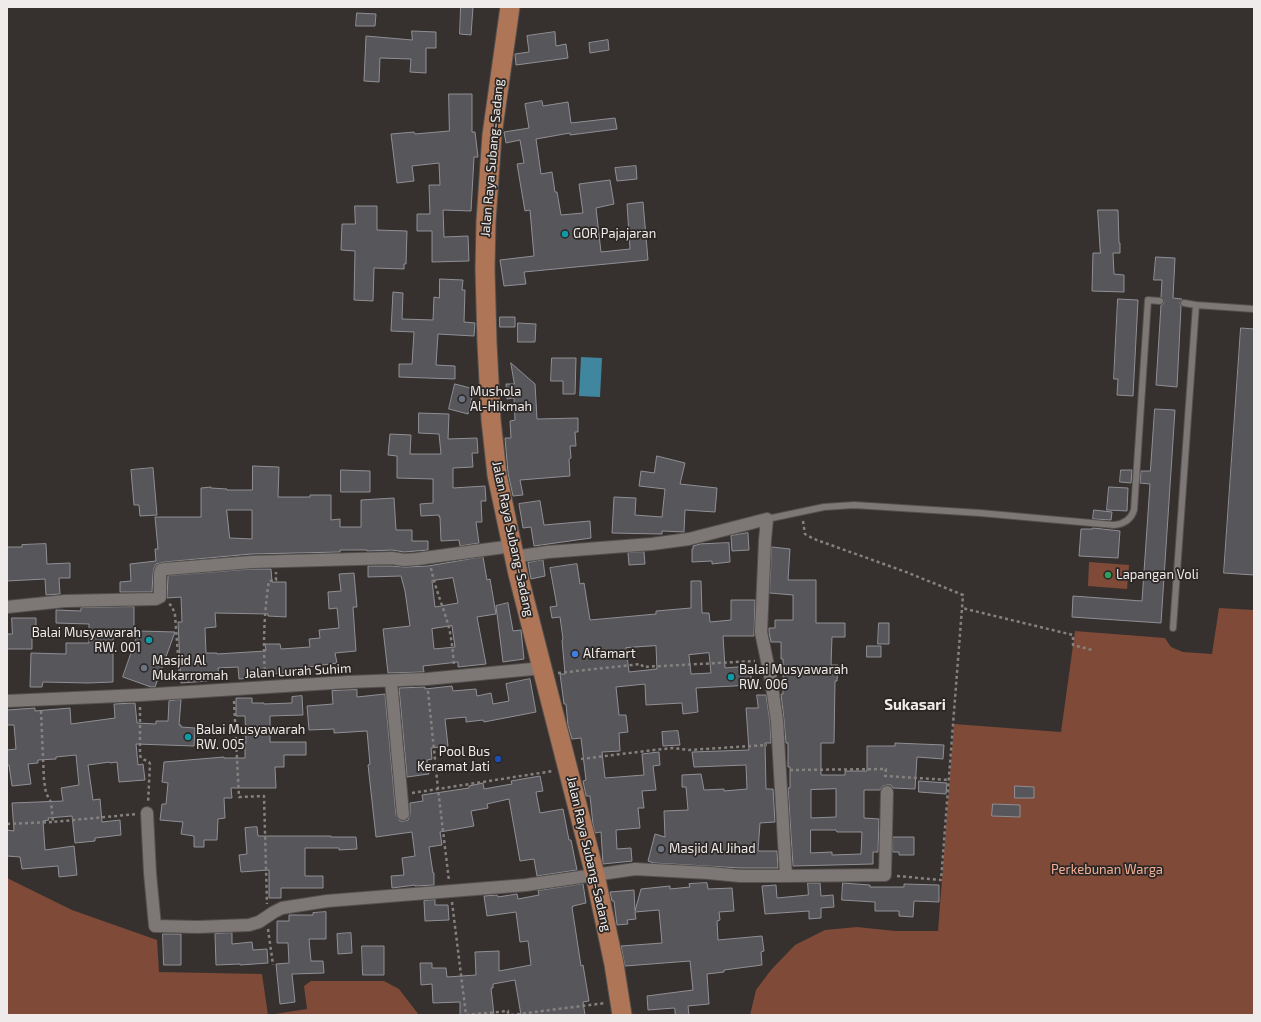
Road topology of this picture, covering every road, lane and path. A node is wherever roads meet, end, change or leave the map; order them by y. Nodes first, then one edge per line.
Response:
1 (510, 7) edge
2 (1160, 301) dead end
3 (1184, 304) dead end
4 (1196, 305) junction
5 (1254, 309) edge
6 (802, 512) junction
7 (767, 519) junction
8 (513, 551) junction
9 (430, 558) junction
10 (277, 562) junction
11 (156, 599) junction
12 (7, 607) edge
13 (962, 608) junction
14 (1173, 628) dead end
15 (1092, 650) dead end
16 (767, 661) junction
17 (544, 671) junction
18 (455, 676) junction
19 (427, 679) junction
20 (391, 681) junction
21 (265, 687) junction
22 (233, 689) junction
23 (180, 692) junction
24 (141, 695) junction
25 (40, 700) junction
26 (7, 701) edge
27 (778, 744) junction
28 (567, 765) junction
29 (780, 770) junction
30 (948, 780) junction
31 (438, 789) junction
32 (887, 792) dead end
33 (402, 795) junction
34 (147, 813) junction
35 (403, 814) dead end
36 (53, 822) junction
37 (7, 824) edge
38 (595, 875) junction
39 (885, 875) junction
40 (786, 876) junction
41 (450, 892) junction
42 (267, 917) junction
43 (273, 965) dead end
44 (622, 1008) edge
45 (466, 1015) edge
46 (510, 1015) edge

1 - 8 main road, Jalan Raya Subang-Sadang
2 - 6 lane
3 - 4 lane
4 - 5 lane
4 - 14 lane
6 - 7 lane
6 - 13 path
7 - 8 street
7 - 16 street
8 - 9 street
8 - 17 main road, Jalan Raya Subang-Sadang
9 - 10 street
9 - 18 path
10 - 11 street
10 - 21 path
11 - 12 street
11 - 23 path
13 - 15 path
13 - 30 path
16 - 17 path
16 - 27 street
17 - 18 street, Jalan Lurah Suhim
17 - 28 main road, Jalan Raya Subang-Sadang
18 - 19 street, Jalan Lurah Suhim
19 - 20 street, Jalan Lurah Suhim
19 - 31 path
20 - 21 street, Jalan Lurah Suhim
20 - 33 street
21 - 22 street, Jalan Lurah Suhim
22 - 23 street, Jalan Lurah Suhim
22 - 42 path
23 - 24 street, Jalan Lurah Suhim
24 - 25 street, Jalan Lurah Suhim
24 - 34 path
25 - 26 street, Jalan Lurah Suhim
25 - 36 path
27 - 28 path
27 - 29 street
28 - 31 path
28 - 38 main road, Jalan Raya Subang-Sadang
29 - 30 path
29 - 40 street
30 - 39 path
31 - 33 path
31 - 41 path
32 - 39 street
33 - 35 street
34 - 36 path
34 - 42 street
36 - 37 path
38 - 40 street
38 - 41 street
38 - 44 main road, Jalan Raya Subang-Sadang
39 - 40 street
41 - 42 street
41 - 45 path
42 - 43 path
44 - 46 path
45 - 46 path

